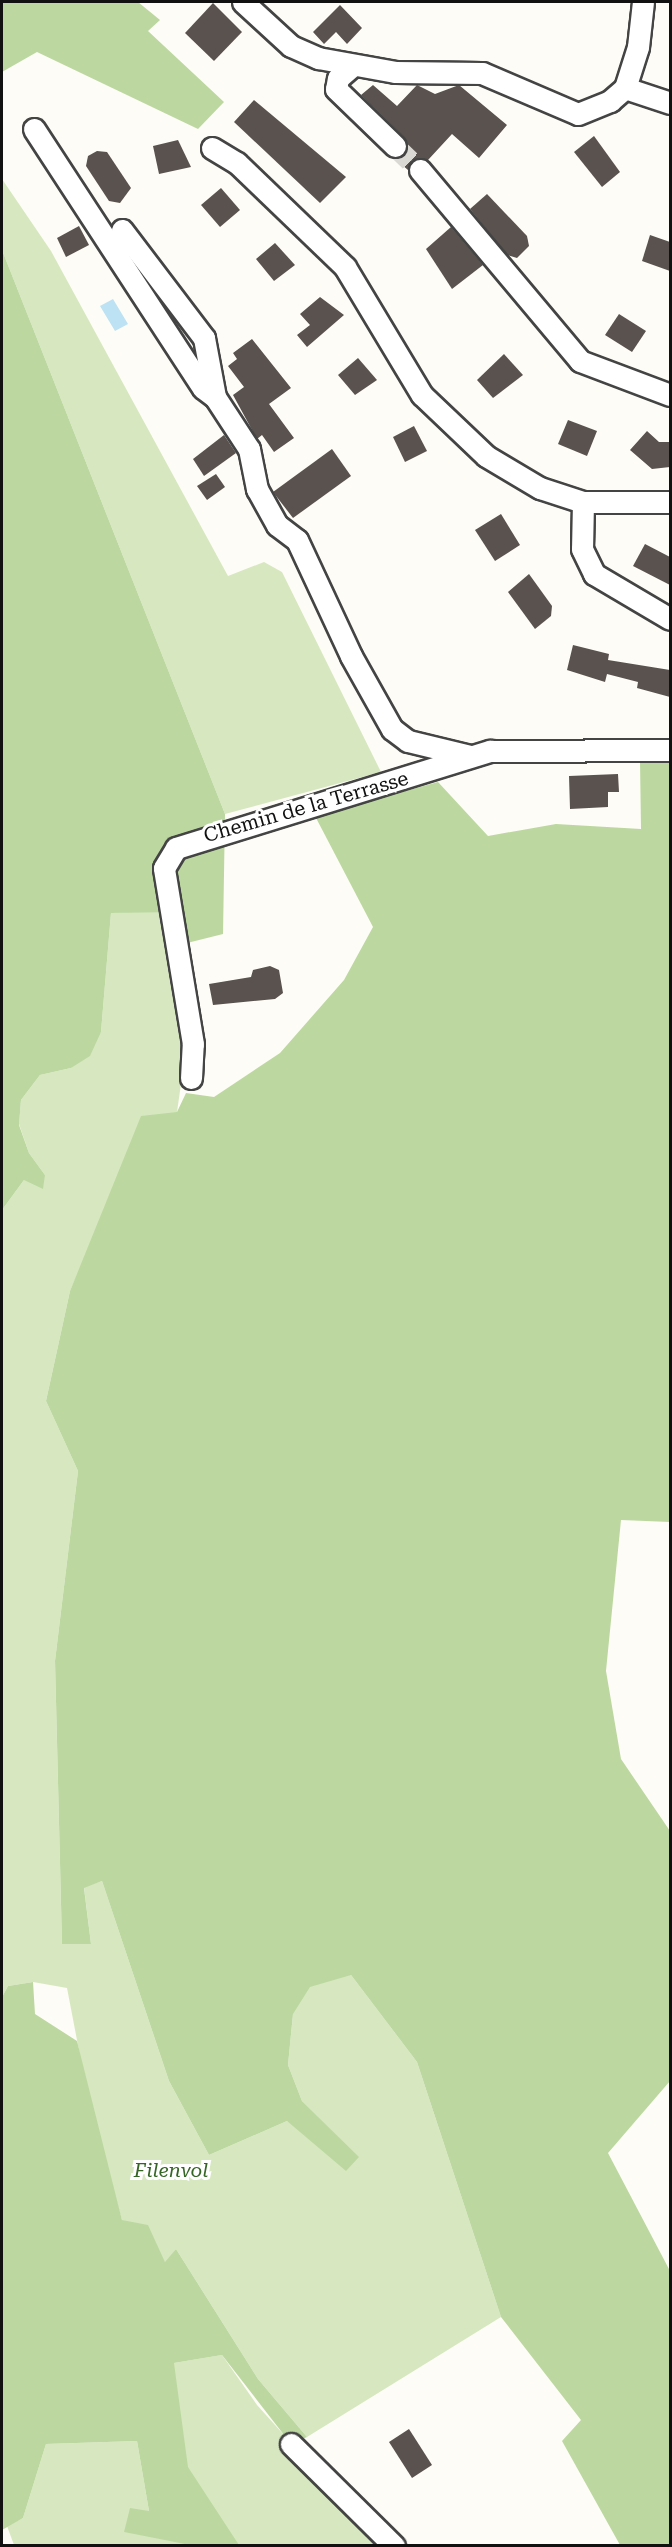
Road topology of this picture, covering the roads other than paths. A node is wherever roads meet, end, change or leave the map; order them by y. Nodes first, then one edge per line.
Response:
1 (243, 2) edge
2 (643, 2) edge
3 (352, 66) junction
4 (625, 88) junction
5 (670, 103) edge
6 (34, 129) dead end
7 (395, 146) tunnel mouth
8 (212, 148) dead end
9 (420, 170) tunnel mouth
10 (122, 230) dead end
11 (670, 395) edge
12 (214, 397) junction
13 (582, 502) junction
14 (670, 502) edge
15 (670, 620) edge
16 (670, 750) edge
17 (471, 756) junction
18 (191, 1078) dead end
19 (291, 2444) dead end
20 (394, 2546) edge

1 - 3 street
2 - 4 street
3 - 4 street
3 - 7 street
4 - 5 street
6 - 12 street
8 - 13 street
9 - 11 street
10 - 12 street
12 - 17 street
13 - 14 street
13 - 15 street
16 - 17 street, Chemin de la Terrasse
17 - 18 street, Chemin de la Terrasse
19 - 20 street

